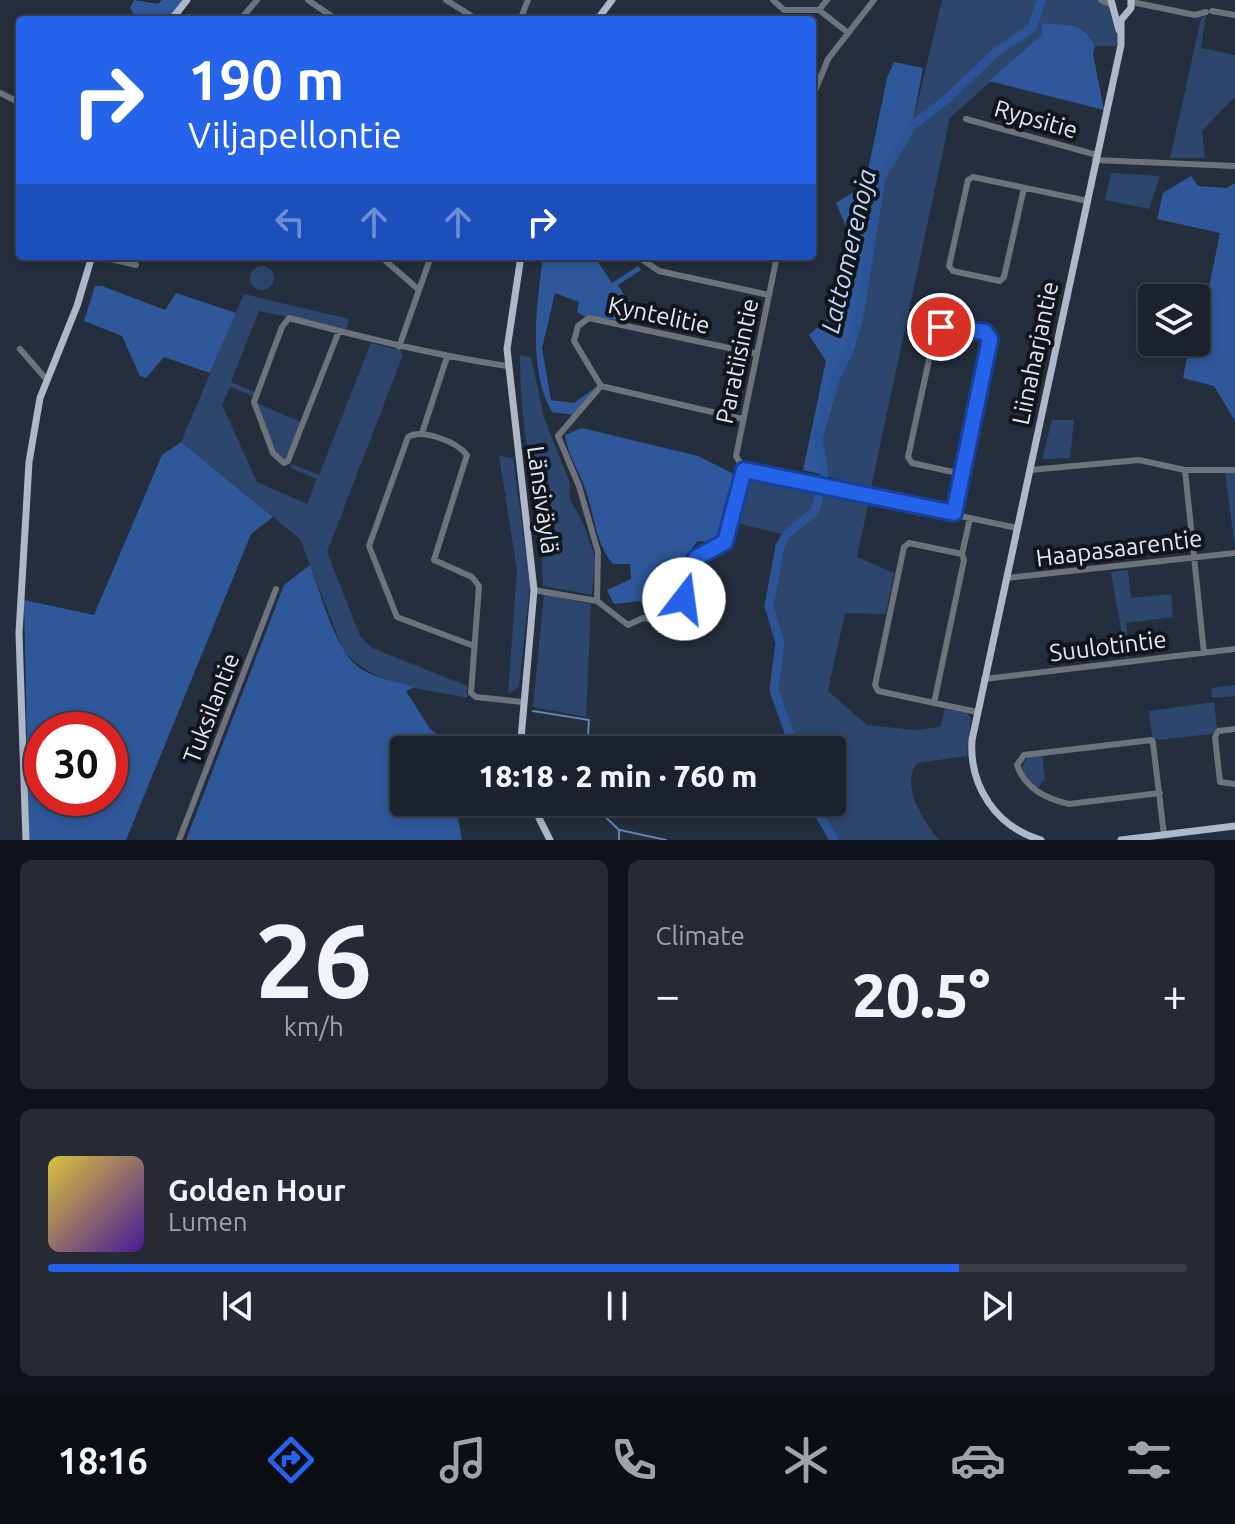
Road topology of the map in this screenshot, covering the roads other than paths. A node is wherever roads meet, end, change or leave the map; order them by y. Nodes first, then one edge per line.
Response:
1 (187, 0) edge
2 (257, 0) edge
3 (308, 0) edge
4 (446, 0) edge
5 (773, 0) edge
6 (827, 0) edge
7 (874, 0) edge
8 (1101, 0) edge
9 (1131, 1) edge
10 (1111, 5) edge
11 (819, 10) junction
12 (1124, 15) junction
13 (1235, 15) edge
14 (174, 16) edge
15 (243, 16) edge
16 (331, 16) edge
17 (472, 16) edge
18 (847, 32) junction
19 (1121, 36) junction
20 (816, 88) edge
21 (966, 119) dead end
22 (1096, 158) junction
23 (1235, 158) edge
24 (1232, 166) edge
25 (1024, 188) junction
26 (1088, 201) junction
27 (91, 260) edge
28 (115, 260) edge
29 (385, 260) edge
30 (429, 260) edge
31 (520, 260) edge
32 (640, 260) edge
33 (776, 260) edge
34 (136, 265) dead end
35 (418, 289) junction
36 (769, 295) junction
37 (339, 331) junction
38 (399, 347) junction
39 (20, 349) dead end
40 (757, 354) junction
41 (447, 357) junction
42 (507, 366) junction
43 (47, 380) junction
44 (601, 386) junction
45 (742, 419) junction
46 (422, 433) junction
47 (744, 470) junction
48 (1030, 470) junction
49 (1185, 470) junction
50 (1235, 470) edge
51 (962, 474) junction
52 (954, 513) junction
53 (970, 518) junction
54 (1017, 528) junction
55 (1235, 553) edge
56 (962, 554) junction
57 (1194, 558) junction
58 (1007, 578) junction
59 (276, 589) dead end
60 (534, 590) junction
61 (597, 601) junction
62 (474, 646) junction
63 (1235, 649) edge
64 (1204, 653) junction
65 (984, 679) junction
66 (523, 702) junction
67 (934, 703) junction
68 (977, 712) junction
69 (1235, 729) edge
70 (521, 736) edge
71 (1235, 784) edge
72 (1160, 793) junction
73 (538, 816) edge
74 (1235, 826) edge
75 (1164, 835) junction
76 (26, 840) edge
77 (179, 840) edge
78 (550, 840) edge
79 (1041, 840) edge
80 (1121, 840) edge

1 - 14 main road
2 - 15 street
3 - 16 street
4 - 17 street
5 - 11 street
6 - 11 street
7 - 18 street
8 - 10 street
9 - 12 main road
9 - 13 street
10 - 12 main road
10 - 19 main road, Liinaharjantie
11 - 18 street
12 - 19 main road, Liinaharjantie
18 - 20 street
19 - 22 main road, Liinaharjantie
21 - 22 street, Rypsitie
22 - 24 street, Rypsitie
22 - 26 main road, Liinaharjantie
23 - 24 street
25 - 25 street
25 - 26 street
26 - 48 main road, Liinaharjantie
27 - 43 main road
28 - 34 street
29 - 35 street
30 - 35 street
31 - 42 main road, Länsiväylä
32 - 36 street
33 - 36 street, Paratiisintie
35 - 38 street
36 - 40 street, Paratiisintie
37 - 37 street
37 - 38 street
38 - 41 street
39 - 43 street
40 - 44 street, Kyntelitie
40 - 45 street, Paratiisintie
41 - 42 street
41 - 46 street
42 - 60 main road, Länsiväylä
43 - 76 main road
44 - 45 street
44 - 61 street
45 - 47 street, Paratiisintie
46 - 62 street
46 - 62 street
47 - 52 street
47 - 61 street
48 - 49 street
48 - 54 main road, Liinaharjantie
49 - 50 street
49 - 57 street
51 - 51 street
51 - 52 street
52 - 53 street
53 - 54 street
53 - 56 street
54 - 58 main road, Liinaharjantie
55 - 57 street, Haapasaarentie
56 - 67 street
56 - 67 street
57 - 58 street, Haapasaarentie
57 - 64 street
58 - 65 main road, Liinaharjantie
59 - 77 street, Tuksilantie
60 - 61 street
60 - 66 main road, Länsiväylä
62 - 66 street
63 - 64 street, Suulotintie
64 - 65 street, Suulotintie
65 - 68 main road, Liinaharjantie
66 - 70 main road, Länsiväylä
67 - 68 street
68 - 79 main road, Liinaharjantie
69 - 71 street
72 - 72 street
72 - 75 street
73 - 78 main road
74 - 75 main road
75 - 80 main road

